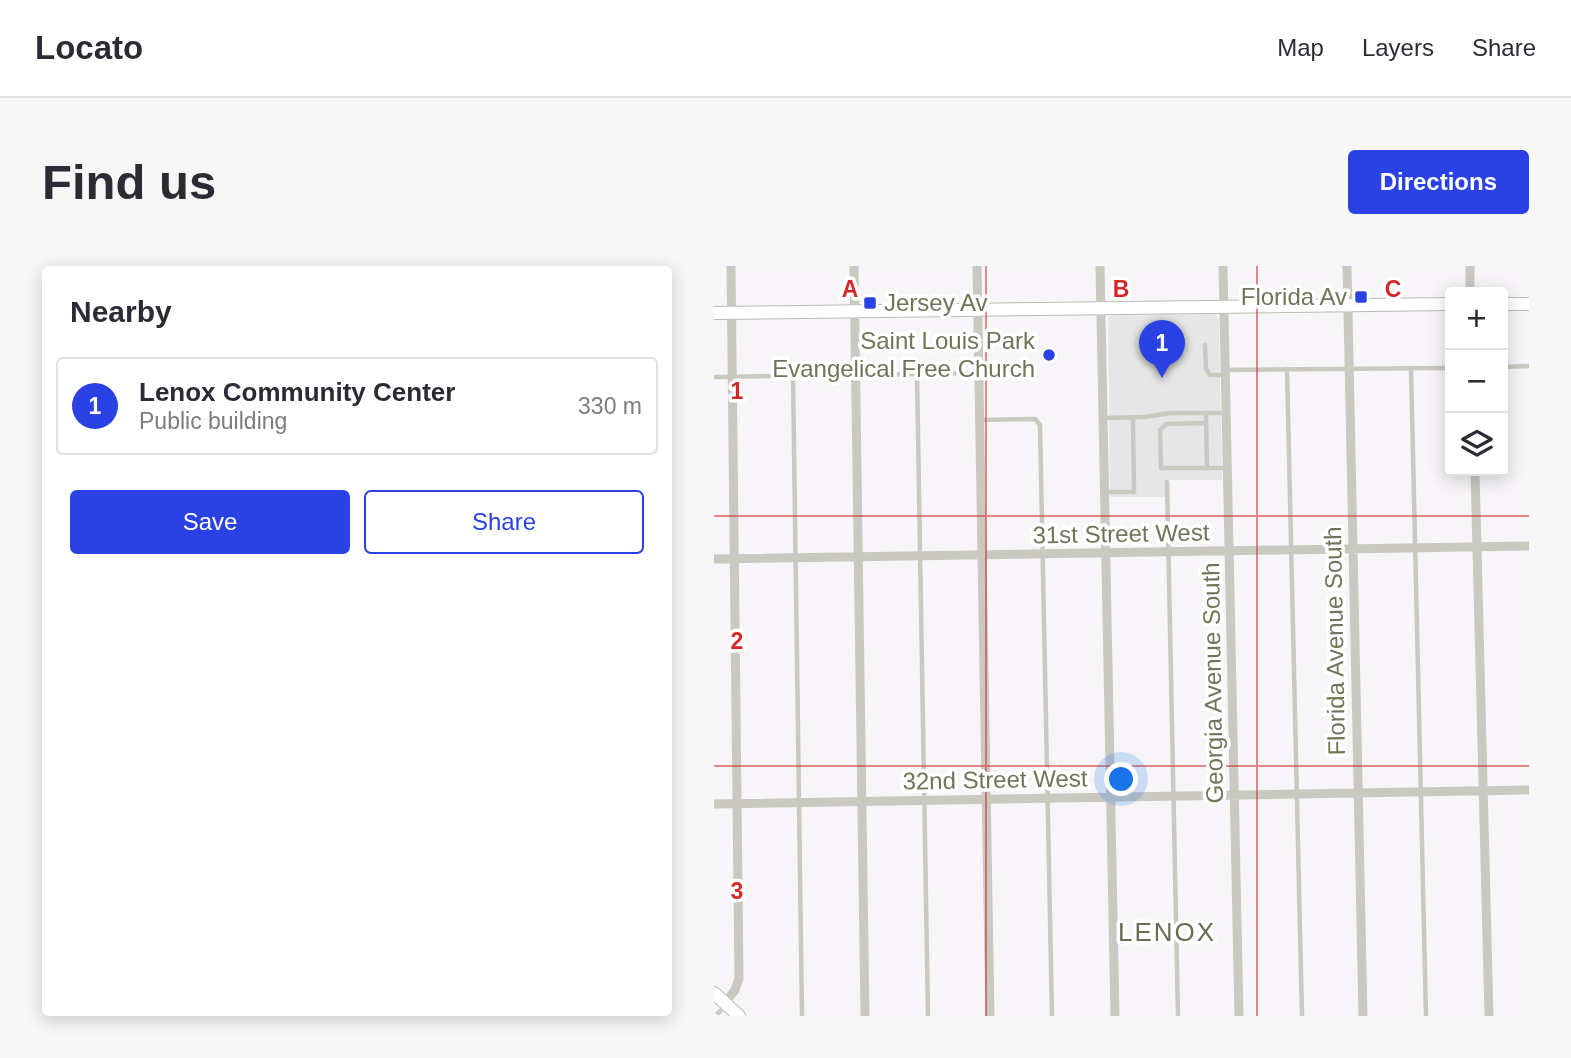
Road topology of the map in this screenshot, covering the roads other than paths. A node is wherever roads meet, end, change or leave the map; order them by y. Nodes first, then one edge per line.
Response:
1 (731, 266) edge
2 (854, 266) edge
3 (977, 266) edge
4 (1100, 266) edge
5 (1223, 266) edge
6 (1347, 266) edge
7 (1470, 266) edge
8 (1471, 287) edge
9 (1445, 304) edge
10 (1508, 304) edge
11 (1529, 304) edge
12 (1347, 306) junction
13 (1224, 307) junction
14 (1101, 309) junction
15 (978, 310) junction
16 (855, 312) junction
17 (714, 313) edge
18 (730, 313) junction
19 (1205, 345) dead end
20 (1529, 366) edge
21 (1508, 367) edge
22 (1445, 368) edge
23 (1287, 369) junction
24 (1349, 369) junction
25 (1411, 369) junction
26 (1226, 372) junction
27 (979, 373) junction
28 (855, 374) junction
29 (917, 374) junction
30 (793, 375) junction
31 (732, 376) junction
32 (714, 377) edge
33 (1206, 412) junction
34 (1227, 413) junction
35 (1103, 418) junction
36 (1133, 418) junction
37 (980, 420) junction
38 (1206, 423) junction
39 (1207, 468) junction
40 (1228, 468) junction
41 (1475, 476) edge
42 (1167, 482) dead end
43 (1105, 492) junction
44 (1529, 546) edge
45 (1476, 547) junction
46 (1414, 548) junction
47 (1353, 549) junction
48 (1291, 551) junction
49 (1168, 552) junction
50 (1230, 552) junction
51 (1106, 553) junction
52 (1043, 554) junction
53 (982, 555) junction
54 (858, 556) junction
55 (920, 556) junction
56 (734, 558) junction
57 (796, 558) junction
58 (714, 559) edge
59 (1529, 790) edge
60 (1483, 791) junction
61 (1421, 792) junction
62 (1358, 793) junction
63 (1297, 794) junction
64 (1235, 795) junction
65 (1173, 796) junction
66 (1111, 797) junction
67 (1048, 799) junction
68 (986, 800) junction
69 (924, 801) junction
70 (800, 803) junction
71 (861, 803) junction
72 (714, 804) edge
73 (738, 804) junction
74 (714, 993) edge
75 (726, 1004) junction
76 (715, 1016) edge
77 (739, 1016) edge
78 (802, 1016) edge
79 (865, 1016) edge
80 (928, 1016) edge
81 (990, 1016) edge
82 (1052, 1016) edge
83 (1115, 1016) edge
84 (1178, 1016) edge
85 (1239, 1016) edge
86 (1302, 1016) edge
87 (1363, 1016) edge
88 (1426, 1016) edge
89 (1489, 1016) edge

1 - 18 street
2 - 16 street
3 - 15 street
4 - 14 street
5 - 13 street, Georgia Avenue South
6 - 12 street, Florida Avenue South
7 - 8 street
9 - 12 main road
10 - 11 main road
12 - 13 main road
12 - 24 street, Florida Avenue South
13 - 14 main road
13 - 26 street, Georgia Avenue South
14 - 15 main road
14 - 35 street
15 - 16 main road
15 - 27 street
16 - 18 main road
16 - 28 street
17 - 18 main road
18 - 31 street
19 - 26 lane
20 - 21 lane
22 - 25 lane
23 - 24 lane
23 - 26 lane
23 - 48 lane
24 - 25 lane
24 - 47 street, Florida Avenue South
25 - 46 lane
26 - 34 street, Georgia Avenue South
27 - 29 lane
27 - 37 street
28 - 29 lane
28 - 30 lane
28 - 54 street
29 - 55 lane
30 - 31 lane
30 - 57 lane
31 - 32 lane
31 - 56 street
33 - 34 lane
33 - 36 lane
33 - 38 lane
34 - 40 street, Georgia Avenue South
35 - 36 lane
35 - 43 street
36 - 43 lane
37 - 52 lane
37 - 53 street
38 - 39 lane
38 - 39 lane
39 - 40 lane
40 - 50 street, Georgia Avenue South
41 - 45 street
42 - 49 lane
43 - 51 street
44 - 45 street, 31st Street West
45 - 46 street, 31st Street West
45 - 60 street
46 - 47 street, 31st Street West
46 - 61 lane
47 - 48 street, 31st Street West
47 - 62 street, Florida Avenue South
48 - 50 street, 31st Street West
48 - 63 lane
49 - 50 street, 31st Street West
49 - 51 street, 31st Street West
49 - 65 lane
50 - 64 street, Georgia Avenue South
51 - 52 street, 31st Street West
51 - 66 street
52 - 53 street, 31st Street West
52 - 67 lane
53 - 55 street, 31st Street West
53 - 68 street
54 - 55 street, 31st Street West
54 - 57 street, 31st Street West
54 - 71 street
55 - 69 lane
56 - 57 street, 31st Street West
56 - 58 street, 31st Street West
56 - 73 street
57 - 70 lane
59 - 60 street, 32nd Street West
60 - 61 street, 32nd Street West
60 - 89 street
61 - 62 street, 32nd Street West
61 - 88 lane
62 - 63 street, 32nd Street West
62 - 87 street, Florida Avenue South
63 - 64 street, 32nd Street West
63 - 86 lane
64 - 65 street, 32nd Street West
64 - 85 street, Georgia Avenue South
65 - 66 street, 32nd Street West
65 - 84 lane
66 - 67 street, 32nd Street West
66 - 83 street
67 - 68 street, 32nd Street West
67 - 82 lane
68 - 69 street, 32nd Street West
68 - 81 street
69 - 71 street, 32nd Street West
69 - 80 lane
70 - 71 street, 32nd Street West
70 - 73 street, 32nd Street West
70 - 78 lane
71 - 79 street
72 - 73 street, 32nd Street West
73 - 75 street
74 - 75 main road
75 - 76 lane
75 - 77 main road

